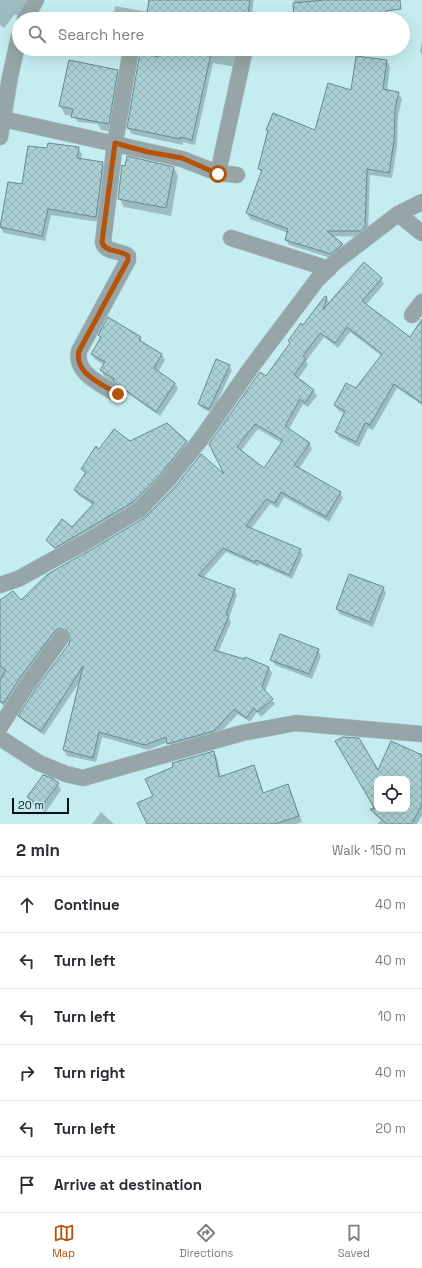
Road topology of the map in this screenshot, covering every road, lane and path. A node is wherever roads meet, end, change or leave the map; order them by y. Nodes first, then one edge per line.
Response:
1 (36, 0) edge
2 (29, 12) edge
3 (15, 56) edge
4 (130, 56) edge
5 (243, 56) edge
6 (1, 120) edge
7 (0, 137) edge
8 (115, 143) junction
9 (218, 174) junction
10 (237, 175) dead end
11 (422, 202) edge
12 (398, 214) junction
13 (422, 233) edge
14 (231, 238) dead end
15 (329, 269) junction
16 (422, 302) edge
17 (412, 315) dead end
18 (118, 394) dead end
19 (0, 585) edge
20 (61, 638) dead end
21 (0, 727) edge
22 (422, 734) edge
23 (0, 738) edge

1 - 2 street
3 - 6 street
4 - 8 street
5 - 9 street
6 - 7 street
6 - 8 street
8 - 9 street
8 - 18 street
9 - 10 street
11 - 12 street
12 - 13 street
12 - 15 street
14 - 15 street
15 - 19 street
16 - 17 street
20 - 21 street
22 - 23 street

